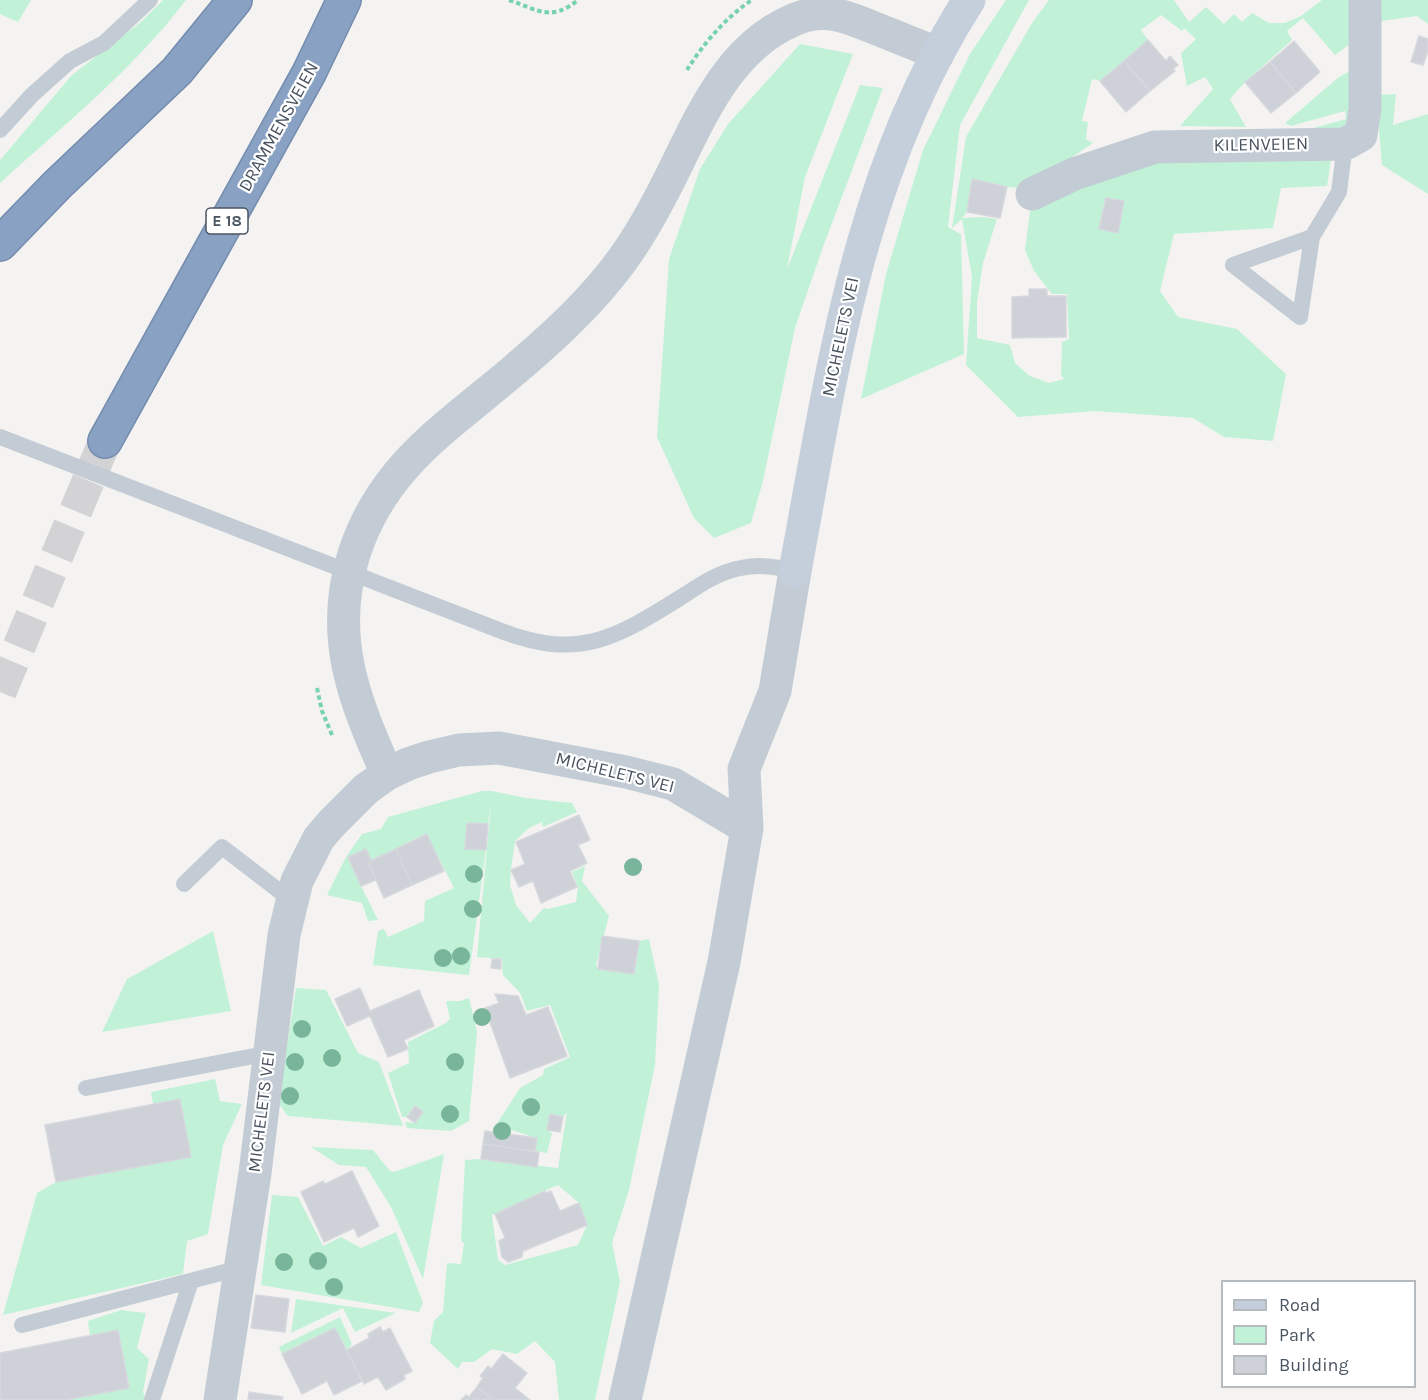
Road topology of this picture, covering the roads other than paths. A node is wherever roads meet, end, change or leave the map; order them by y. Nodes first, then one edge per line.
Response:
1 (150, 0) edge
2 (235, 0) edge
3 (344, 0) edge
4 (969, 0) edge
5 (1365, 0) edge
6 (938, 54) junction
7 (0, 130) edge
8 (1345, 144) junction
9 (1032, 194) dead end
10 (1312, 237) junction
11 (0, 244) edge
12 (0, 438) edge
13 (105, 441) tunnel mouth
14 (795, 571) junction
15 (387, 774) junction
16 (747, 828) junction
17 (184, 884) dead end
18 (291, 900) junction
19 (270, 1053) junction
20 (86, 1088) dead end
21 (240, 1269) junction
22 (191, 1281) junction
23 (22, 1325) dead end
24 (152, 1400) edge
25 (220, 1400) edge
26 (625, 1400) edge

1 - 7 lane
2 - 11 highway
3 - 13 highway, DRAMMENSVEIEN / E 18
4 - 6 street, MICHELETS VEI
5 - 8 street
6 - 14 street, MICHELETS VEI
6 - 15 street
8 - 9 street, KILENVEIEN
8 - 10 lane
10 - 10 lane
12 - 14 lane, bridge
14 - 16 street, MICHELETS VEI
15 - 16 street, MICHELETS VEI
15 - 18 street, MICHELETS VEI
16 - 26 street
17 - 18 lane
18 - 19 street, MICHELETS VEI
19 - 20 lane
19 - 21 street, MICHELETS VEI
21 - 22 lane
21 - 25 street, MICHELETS VEI
22 - 23 lane
22 - 24 lane

